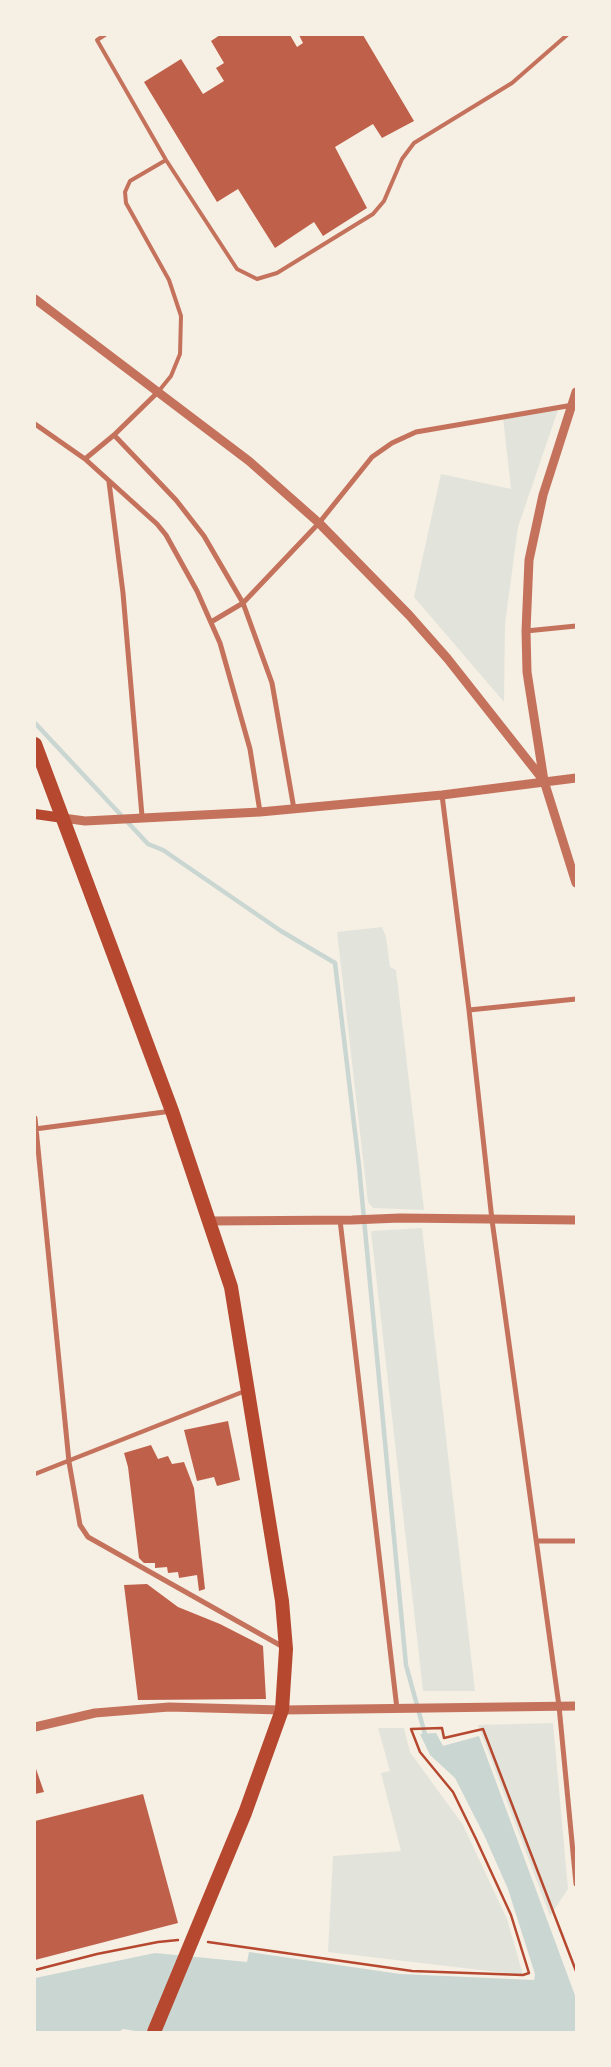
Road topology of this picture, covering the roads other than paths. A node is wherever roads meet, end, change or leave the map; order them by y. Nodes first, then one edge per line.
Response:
1 (106, 35) edge
2 (567, 35) edge
3 (166, 160) junction
4 (35, 299) edge
5 (158, 392) junction
6 (576, 392) edge
7 (574, 405) edge
8 (35, 424) edge
9 (114, 436) junction
10 (85, 459) junction
11 (109, 481) junction
12 (319, 523) junction
13 (243, 603) junction
14 (211, 622) junction
15 (576, 626) edge
16 (526, 631) junction
17 (35, 744) edge
18 (576, 778) edge
19 (544, 781) junction
20 (442, 795) junction
21 (294, 809) junction
22 (260, 812) junction
23 (35, 814) edge
24 (142, 816) junction
25 (63, 818) junction
26 (576, 884) edge
27 (576, 999) edge
28 (470, 1010) junction
29 (172, 1111) junction
30 (35, 1118) edge
31 (36, 1129) edge
32 (340, 1220) junction
33 (492, 1220) junction
34 (576, 1220) edge
35 (210, 1221) junction
36 (248, 1390) junction
37 (69, 1462) junction
38 (35, 1474) edge
39 (576, 1540) edge
40 (538, 1541) junction
41 (286, 1649) junction
42 (559, 1706) junction
43 (576, 1706) edge
44 (402, 1708) junction
45 (282, 1710) junction
46 (35, 1727) edge
47 (574, 1862) edge
48 (576, 1884) edge
49 (154, 2032) edge

1 - 3 lane
2 - 3 lane
3 - 5 lane
4 - 5 street
5 - 9 street
5 - 12 street
6 - 7 street
7 - 12 street
7 - 16 street
8 - 10 street
9 - 10 street
9 - 13 street
10 - 11 street
11 - 14 street
11 - 24 street
12 - 13 street
12 - 19 street
13 - 14 street
13 - 21 street
14 - 22 street
15 - 16 street
16 - 19 street
17 - 25 highway
18 - 19 street
19 - 20 street
19 - 26 street
20 - 21 street
20 - 28 street
21 - 22 street
22 - 24 street
23 - 25 main road
24 - 25 street
25 - 29 highway
27 - 28 street
28 - 33 street
29 - 31 street
29 - 35 highway
30 - 31 street
31 - 37 street
32 - 33 street
32 - 35 street
32 - 44 street
33 - 34 street
33 - 40 street
35 - 36 highway
36 - 37 street
36 - 41 highway
37 - 38 street
37 - 41 street
39 - 40 street
40 - 42 street
41 - 45 highway
42 - 43 street
42 - 44 street
42 - 47 street
44 - 45 street
45 - 46 street
45 - 49 highway
47 - 48 street

